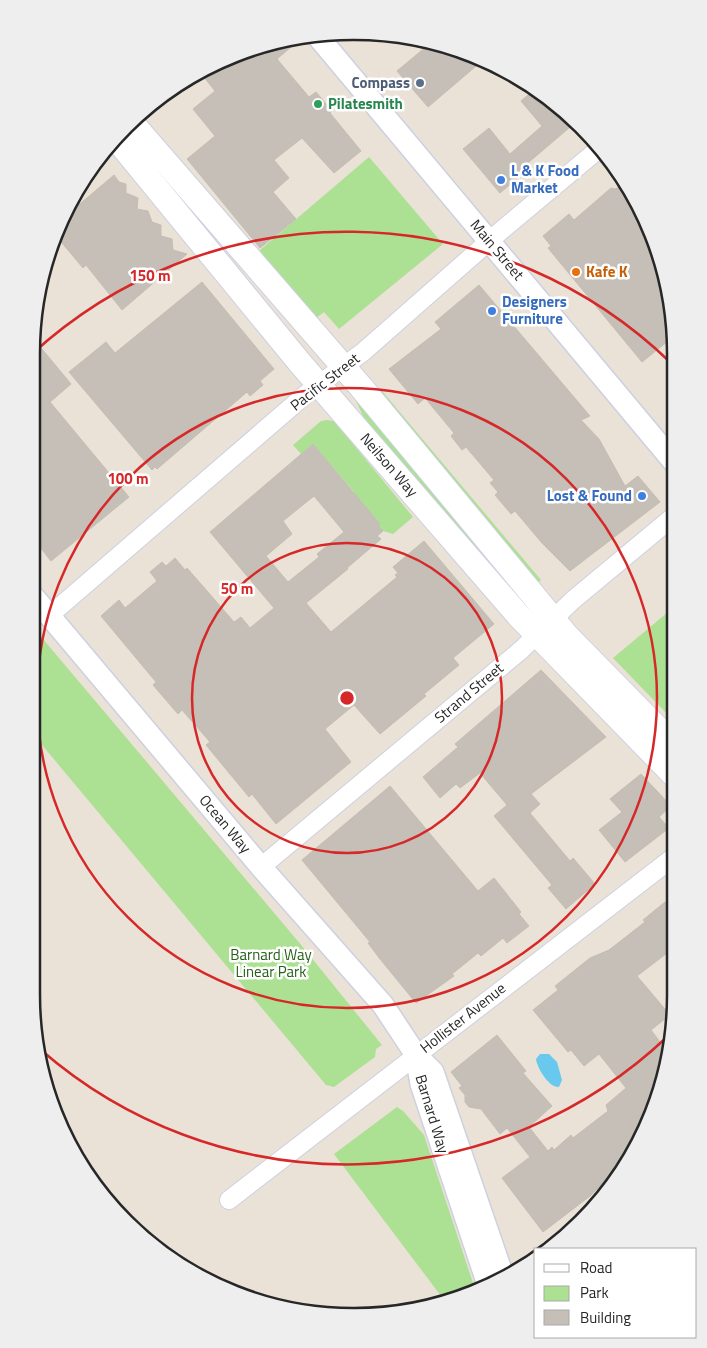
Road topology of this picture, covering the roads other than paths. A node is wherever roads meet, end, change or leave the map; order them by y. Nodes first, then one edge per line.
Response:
1 (323, 42) edge
2 (136, 128) edge
3 (121, 144) edge
4 (594, 153) edge
5 (489, 242) junction
6 (332, 375) junction
7 (667, 454) edge
8 (667, 522) edge
9 (40, 604) edge
10 (50, 616) junction
11 (545, 627) junction
12 (667, 739) edge
13 (667, 767) edge
14 (667, 862) edge
15 (261, 867) junction
16 (416, 1055) junction
17 (229, 1200) dead end
18 (502, 1270) edge
19 (486, 1279) edge

1 - 5 street, Main Street
2 - 6 main road, Neilson Way
3 - 6 main road, Neilson Way
4 - 5 street, Pacific Street
5 - 6 street, Pacific Street
5 - 7 street, Main Street
6 - 10 street, Pacific Street
6 - 11 main road, Neilson Way
8 - 11 street, Strand Street
9 - 10 street, Ocean Way
10 - 15 street, Ocean Way
11 - 12 main road, Neilson Way
11 - 13 main road, Neilson Way
11 - 15 street, Strand Street
14 - 16 street, Hollister Avenue
15 - 16 street, Ocean Way
16 - 17 street, Hollister Avenue
16 - 18 street, Barnard Way
16 - 19 street, Barnard Way

